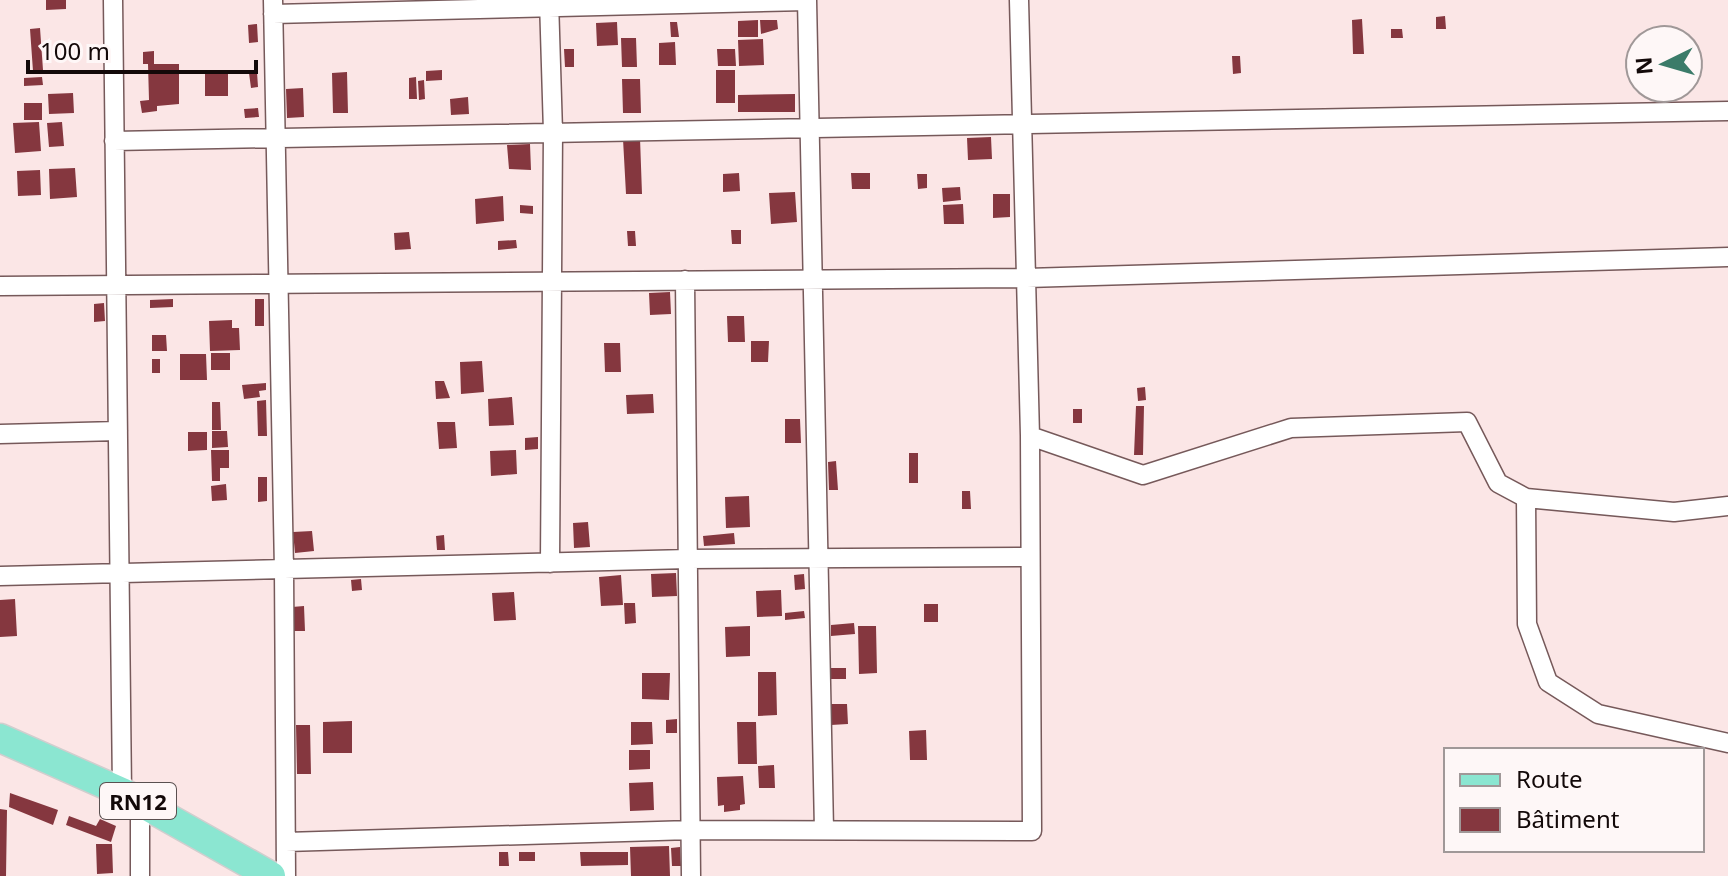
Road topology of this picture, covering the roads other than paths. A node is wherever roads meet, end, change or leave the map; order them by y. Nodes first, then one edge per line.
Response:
1 (113, 0) edge
2 (807, 0) edge
3 (1019, 0) edge
4 (550, 4) edge
5 (273, 7) edge
6 (1728, 111) edge
7 (1023, 123) junction
8 (810, 127) junction
9 (553, 132) junction
10 (276, 138) junction
11 (114, 141) junction
12 (1728, 257) edge
13 (1027, 278) junction
14 (814, 279) junction
15 (685, 280) junction
16 (552, 281) junction
17 (279, 284) junction
18 (116, 285) junction
19 (0, 286) edge
20 (118, 431) junction
21 (0, 434) edge
22 (1030, 436) junction
23 (1526, 498) junction
24 (1728, 506) edge
25 (1030, 557) junction
26 (819, 558) junction
27 (688, 559) junction
28 (550, 563) junction
29 (284, 570) junction
30 (119, 573) junction
31 (0, 576) edge
32 (0, 738) edge
33 (1728, 743) edge
34 (131, 797) junction
35 (691, 830) junction
36 (824, 830) junction
37 (286, 842) junction
38 (140, 876) edge
39 (271, 876) edge
40 (286, 876) edge
41 (691, 876) edge

1 - 11 street
2 - 4 street
2 - 8 street
3 - 7 street
4 - 5 street
4 - 9 street
5 - 10 street
6 - 7 street
7 - 8 street
7 - 13 street
8 - 9 street
8 - 14 street
9 - 10 street
9 - 16 street
10 - 11 street
10 - 17 street
11 - 18 street
12 - 13 street
13 - 14 street
13 - 22 street
14 - 15 street
14 - 26 street
15 - 16 street
15 - 27 street
16 - 17 street
16 - 28 street
17 - 18 street
17 - 29 street
18 - 19 street
18 - 20 street
20 - 21 street
20 - 30 street
22 - 23 street
22 - 25 street
23 - 24 street
23 - 33 street
25 - 26 street
25 - 36 street
26 - 27 street
26 - 36 street
27 - 28 street
27 - 35 street
28 - 29 street
29 - 30 street
29 - 37 street
30 - 31 street
30 - 34 street
32 - 34 main road, RN12
34 - 38 street
34 - 39 main road, RN12
35 - 36 street
35 - 37 street
35 - 41 street
37 - 40 street

